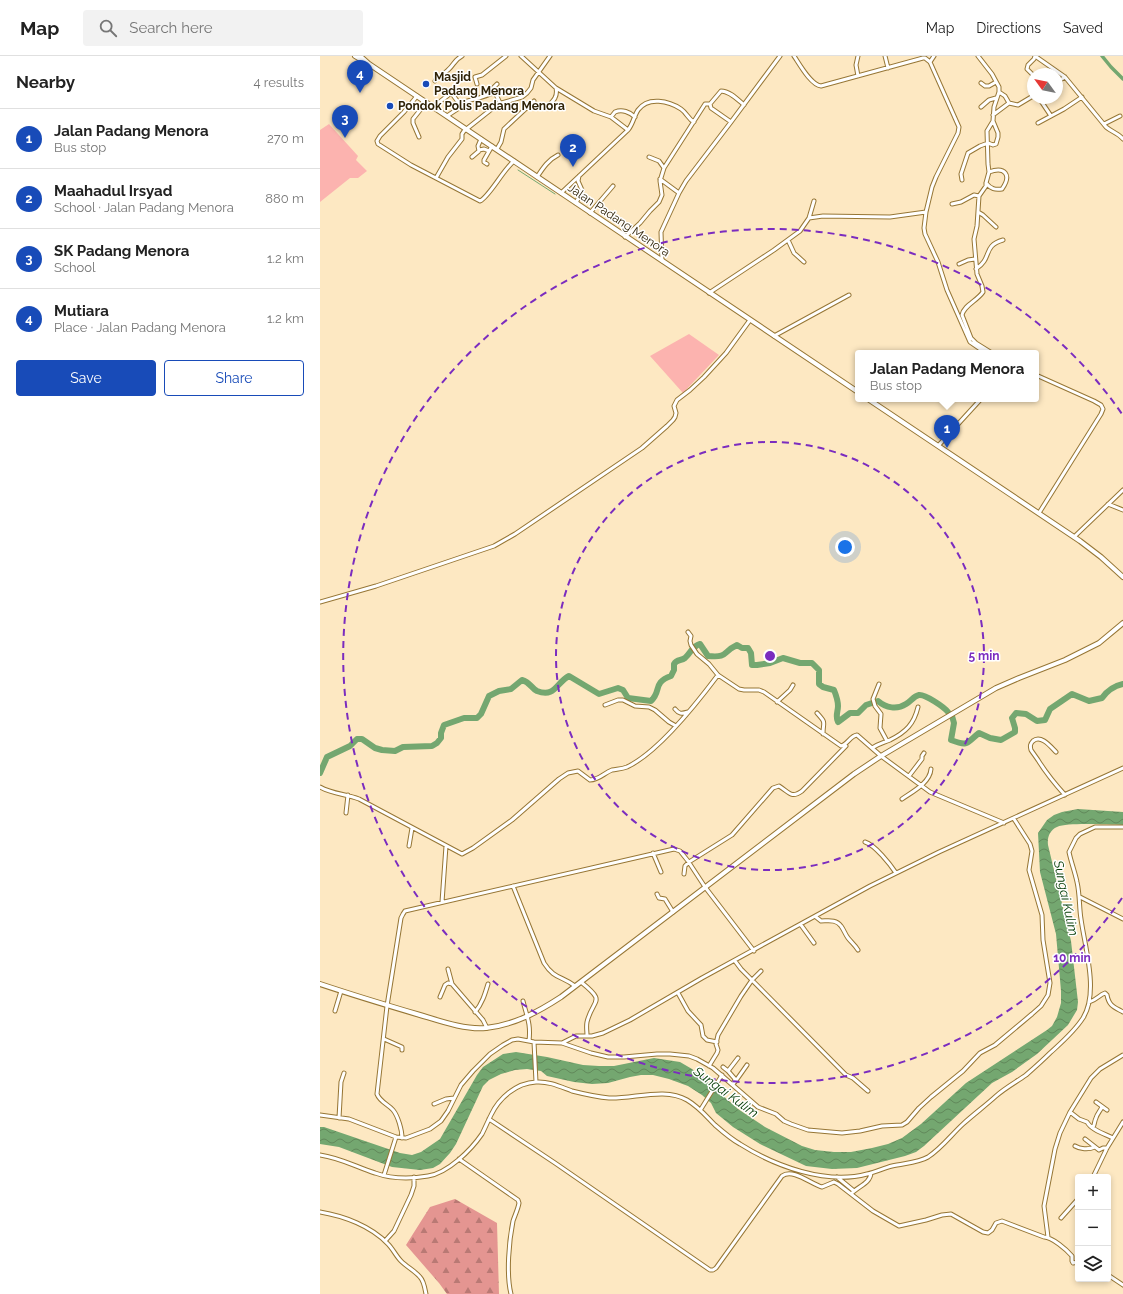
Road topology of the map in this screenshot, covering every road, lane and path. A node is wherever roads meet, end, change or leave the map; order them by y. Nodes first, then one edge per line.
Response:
1 (351, 56) edge
2 (355, 56) edge
3 (360, 56) edge
4 (462, 56) edge
5 (506, 56) edge
6 (521, 56) edge
7 (529, 56) edge
8 (550, 56) edge
9 (780, 56) edge
10 (794, 56) edge
11 (858, 56) edge
12 (885, 56) edge
13 (934, 56) edge
14 (978, 56) edge
15 (1035, 56) edge
16 (525, 59) junction
17 (366, 61) edge
18 (930, 62) junction
19 (888, 68) junction
20 (1027, 68) edge
21 (539, 71) junction
22 (858, 76) junction
23 (1065, 77) joint
24 (435, 81) dead end
25 (996, 82) junction
26 (477, 84) dead end
27 (497, 84) dead end
28 (981, 84) dead end
29 (556, 88) junction
30 (494, 92) junction
31 (999, 92) junction
32 (417, 96) junction
33 (1082, 97) junction
34 (996, 98) junction
35 (423, 100) junction
36 (1027, 100) edge
37 (534, 101) dead end
38 (461, 103) junction
39 (500, 103) junction
40 (1009, 103) junction
41 (710, 104) junction
42 (1043, 104) edge
43 (744, 105) junction
44 (433, 107) junction
45 (547, 107) dead end
46 (981, 107) dead end
47 (993, 115) junction
48 (447, 116) junction
49 (1051, 116) junction
50 (1120, 116) dead end
51 (611, 117) junction
52 (635, 117) junction
53 (993, 121) junction
54 (694, 122) junction
55 (731, 122) junction
56 (1038, 123) dead end
57 (1104, 124) junction
58 (466, 129) junction
59 (628, 130) junction
60 (419, 137) dead end
61 (481, 139) junction
62 (1123, 139) edge
63 (988, 143) junction
64 (492, 146) junction
65 (497, 149) junction
66 (479, 150) junction
67 (489, 151) junction
68 (558, 155) dead end
69 (472, 157) dead end
70 (649, 157) dead end
71 (514, 161) junction
72 (487, 164) dead end
73 (664, 168) junction
74 (990, 172) junction
75 (579, 176) junction
76 (537, 177) junction
77 (436, 178) junction
78 (660, 179) junction
79 (962, 180) dead end
80 (986, 183) junction
81 (613, 186) dead end
82 (561, 193) junction
83 (679, 193) junction
84 (978, 196) junction
85 (814, 201) dead end
86 (576, 203) junction
87 (952, 204) dead end
88 (926, 212) junction
89 (978, 212) junction
90 (590, 213) junction
91 (809, 218) junction
92 (996, 227) dead end
93 (625, 236) junction
94 (788, 240) junction
95 (1003, 240) dead end
96 (975, 259) junction
97 (662, 261) junction
98 (804, 262) dead end
99 (959, 264) dead end
100 (976, 269) junction
101 (709, 293) junction
102 (849, 295) dead end
103 (750, 320) junction
104 (774, 336) junction
105 (982, 350) edge
106 (987, 350) edge
107 (1039, 376) edge
108 (855, 390) edge
109 (872, 402) edge
110 (978, 402) edge
111 (938, 446) junction
112 (1123, 490) edge
113 (1108, 504) junction
114 (1123, 510) edge
115 (1039, 513) junction
116 (1074, 537) junction
117 (1123, 577) edge
118 (320, 602) edge
119 (1123, 623) edge
120 (688, 632) dead end
121 (718, 675) junction
122 (879, 684) dead end
123 (793, 685) dead end
124 (777, 702) junction
125 (605, 706) dead end
126 (918, 707) dead end
127 (675, 709) dead end
128 (688, 712) junction
129 (817, 713) dead end
130 (676, 726) junction
131 (823, 734) junction
132 (857, 735) junction
133 (887, 740) junction
134 (872, 748) junction
135 (1056, 752) dead end
136 (924, 753) dead end
137 (881, 756) junction
138 (1123, 768) edge
139 (931, 769) dead end
140 (909, 776) junction
141 (921, 786) junction
142 (320, 787) edge
143 (348, 795) junction
144 (1065, 795) junction
145 (902, 799) dead end
146 (346, 813) dead end
147 (1014, 819) junction
148 (1004, 823) junction
149 (1123, 827) edge
150 (412, 828) junction
151 (865, 842) dead end
152 (409, 846) dead end
153 (446, 846) junction
154 (653, 853) junction
155 (689, 862) junction
156 (662, 872) dead end
157 (896, 873) junction
158 (684, 874) dead end
159 (513, 886) junction
160 (705, 887) junction
161 (657, 894) dead end
162 (1080, 897) junction
163 (442, 902) junction
164 (673, 912) junction
165 (816, 917) junction
166 (1123, 918) edge
167 (801, 925) junction
168 (814, 943) dead end
169 (858, 950) dead end
170 (754, 951) junction
171 (735, 961) junction
172 (448, 969) dead end
173 (761, 971) dead end
174 (752, 980) junction
175 (580, 982) junction
176 (320, 984) edge
177 (452, 984) junction
178 (488, 984) dead end
179 (575, 986) junction
180 (341, 991) junction
181 (678, 993) junction
182 (440, 997) dead end
183 (523, 1001) dead end
184 (1089, 1002) junction
185 (387, 1006) junction
186 (334, 1011) dead end
187 (475, 1012) junction
188 (1123, 1012) edge
189 (528, 1017) junction
190 (487, 1028) junction
191 (587, 1036) junction
192 (384, 1039) junction
193 (529, 1041) junction
194 (534, 1042) junction
195 (717, 1042) junction
196 (562, 1043) junction
197 (402, 1050) dead end
198 (1123, 1055) edge
199 (738, 1058) dead end
200 (747, 1065) dead end
201 (708, 1066) junction
202 (723, 1068) dead end
203 (728, 1071) junction
204 (344, 1073) dead end
205 (722, 1075) junction
206 (536, 1080) junction
207 (734, 1083) junction
208 (868, 1091) dead end
209 (454, 1098) junction
210 (1096, 1102) dead end
211 (434, 1104) dead end
212 (1102, 1107) junction
213 (701, 1109) junction
214 (1107, 1110) dead end
215 (1070, 1112) junction
216 (320, 1115) edge
217 (339, 1118) junction
218 (489, 1119) junction
219 (1123, 1122) edge
220 (1092, 1127) junction
221 (396, 1137) junction
222 (402, 1138) junction
223 (1113, 1138) junction
224 (1085, 1140) dead end
225 (1075, 1146) dead end
226 (1095, 1147) junction
227 (1107, 1148) junction
228 (320, 1155) edge
229 (459, 1159) junction
230 (871, 1173) junction
231 (1094, 1174) edge
232 (384, 1175) junction
233 (836, 1176) junction
234 (414, 1177) junction
235 (853, 1192) junction
236 (1075, 1202) edge
237 (320, 1212) edge
238 (1061, 1218) dead end
239 (1048, 1237) junction
240 (385, 1241) junction
241 (1075, 1262) edge
242 (1111, 1277) edge
243 (1123, 1285) edge
244 (426, 1294) edge
245 (510, 1294) edge

1 - 17 main road
2 - 17 main road, Jalan Padang Menora
3 - 17 main road, Jalan Padang Menora
4 - 24 street
5 - 26 street
6 - 16 street
7 - 16 street
8 - 21 street
9 - 43 street
10 - 22 street
11 - 22 street
12 - 19 street
13 - 18 street
14 - 25 street
15 - 20 street
15 - 23 street
16 - 21 street
17 - 32 main road, Jalan Padang Menora
18 - 19 street
18 - 88 street
19 - 22 street
21 - 29 street
21 - 39 street
23 - 33 street
25 - 28 street
25 - 31 street
27 - 30 street
29 - 45 street
29 - 51 street
30 - 38 street
30 - 39 street
31 - 34 street
31 - 40 street
32 - 35 main road, Jalan Padang Menora
32 - 77 street
33 - 49 street
33 - 57 street
34 - 46 street
34 - 47 street
35 - 44 main road, Jalan Padang Menora
35 - 60 street
36 - 40 street
37 - 65 street
38 - 44 street
38 - 48 street
39 - 58 street
40 - 47 street
41 - 43 street
41 - 54 street
41 - 55 street
42 - 49 street
43 - 55 street
44 - 48 main road, Jalan Padang Menora
47 - 53 street
48 - 58 main road, Jalan Padang Menora
49 - 56 street
50 - 57 street
51 - 52 street
51 - 59 street
52 - 54 street
52 - 59 street
53 - 63 street
53 - 63 street
54 - 73 street
55 - 83 street
57 - 62 street
58 - 61 main road, Jalan Padang Menora
58 - 77 street
59 - 75 street
61 - 64 main road, Jalan Padang Menora
61 - 66 street
63 - 74 street
63 - 79 street
64 - 65 main road, Jalan Padang Menora
64 - 67 street
65 - 71 main road, Jalan Padang Menora
66 - 67 street
66 - 69 street
67 - 72 street
68 - 76 street
70 - 73 street
71 - 76 main road, Jalan Padang Menora
71 - 77 street
73 - 78 street
74 - 80 street
74 - 80 street
75 - 82 street
75 - 86 street
76 - 82 main road, Jalan Padang Menora
78 - 83 street
78 - 93 street
80 - 84 street
81 - 90 street
82 - 86 main road, Jalan Padang Menora
83 - 97 street
84 - 87 street
84 - 89 street
85 - 91 street
86 - 90 main road, Jalan Padang Menora
88 - 91 street
88 - 105 street
89 - 92 street
89 - 96 street
90 - 93 main road, Jalan Padang Menora
91 - 94 street
93 - 97 main road, Jalan Padang Menora
94 - 98 street
94 - 101 street
95 - 100 street
96 - 99 street
96 - 100 street
97 - 101 main road, Jalan Padang Menora
100 - 106 street
101 - 103 main road, Jalan Padang Menora
102 - 104 street
103 - 104 main road, Jalan Padang Menora
103 - 118 street
104 - 108 main road, Jalan Padang Menora
107 - 115 street
109 - 111 main road
110 - 111 street
111 - 115 main road
112 - 113 street
113 - 114 street
113 - 116 street
115 - 116 main road
116 - 117 main road
119 - 137 main road
120 - 121 street
121 - 124 street
121 - 128 street
122 - 133 street
123 - 124 street
124 - 131 street
125 - 130 street
126 - 133 street
127 - 128 street
128 - 130 street
129 - 131 street
130 - 153 street
131 - 132 street
132 - 134 street
132 - 155 street
133 - 134 street
134 - 137 street
135 - 144 street
136 - 140 street
137 - 140 street
137 - 160 main road
138 - 144 street
139 - 141 street
140 - 141 street
141 - 145 street
141 - 148 street
142 - 143 street
143 - 146 street
143 - 150 street
144 - 147 street
147 - 148 street
147 - 207 street
148 - 157 street
149 - 162 street
150 - 152 street
150 - 153 street
151 - 157 street
153 - 163 street
154 - 155 street
154 - 156 street
154 - 159 street
155 - 158 street
155 - 160 street
157 - 165 street
159 - 163 street
159 - 179 street
160 - 164 main road
160 - 170 street
161 - 164 street
162 - 166 street
162 - 184 street
163 - 185 street
164 - 175 main road
165 - 167 street
165 - 169 street
167 - 168 street
167 - 170 street
170 - 171 street
171 - 174 street
171 - 181 street
172 - 177 street
173 - 174 street
174 - 195 street
174 - 208 street
175 - 179 main road
175 - 191 street
176 - 180 main road
177 - 182 street
177 - 187 street
178 - 187 street
179 - 189 main road
180 - 185 main road
180 - 186 street
181 - 191 street
181 - 195 street
183 - 189 street
184 - 188 street
184 - 230 street
185 - 190 main road
185 - 192 street
187 - 190 street
189 - 190 main road
189 - 193 street
191 - 196 street
192 - 197 street
192 - 222 street
193 - 194 street
193 - 209 street
194 - 196 street
194 - 206 street
195 - 201 street
196 - 201 street
198 - 215 street
199 - 203 street
200 - 207 street
201 - 205 street
202 - 203 street
203 - 207 street
204 - 217 street
205 - 207 street
205 - 213 street
206 - 213 street
206 - 218 street
209 - 211 street
209 - 222 street
210 - 212 street
212 - 214 street
212 - 220 street
213 - 233 street
215 - 220 street
215 - 239 street
216 - 217 street
217 - 221 street
218 - 229 street
218 - 235 street
219 - 223 street
220 - 223 street
221 - 222 street
221 - 232 street
223 - 227 street
224 - 226 street
225 - 226 street
226 - 227 street
227 - 231 street
228 - 232 street
229 - 234 street
229 - 245 street
230 - 233 street
230 - 235 street
232 - 234 street
233 - 235 street
234 - 240 street
235 - 239 street
236 - 238 street
237 - 240 street
239 - 241 street
240 - 244 street
242 - 243 street

